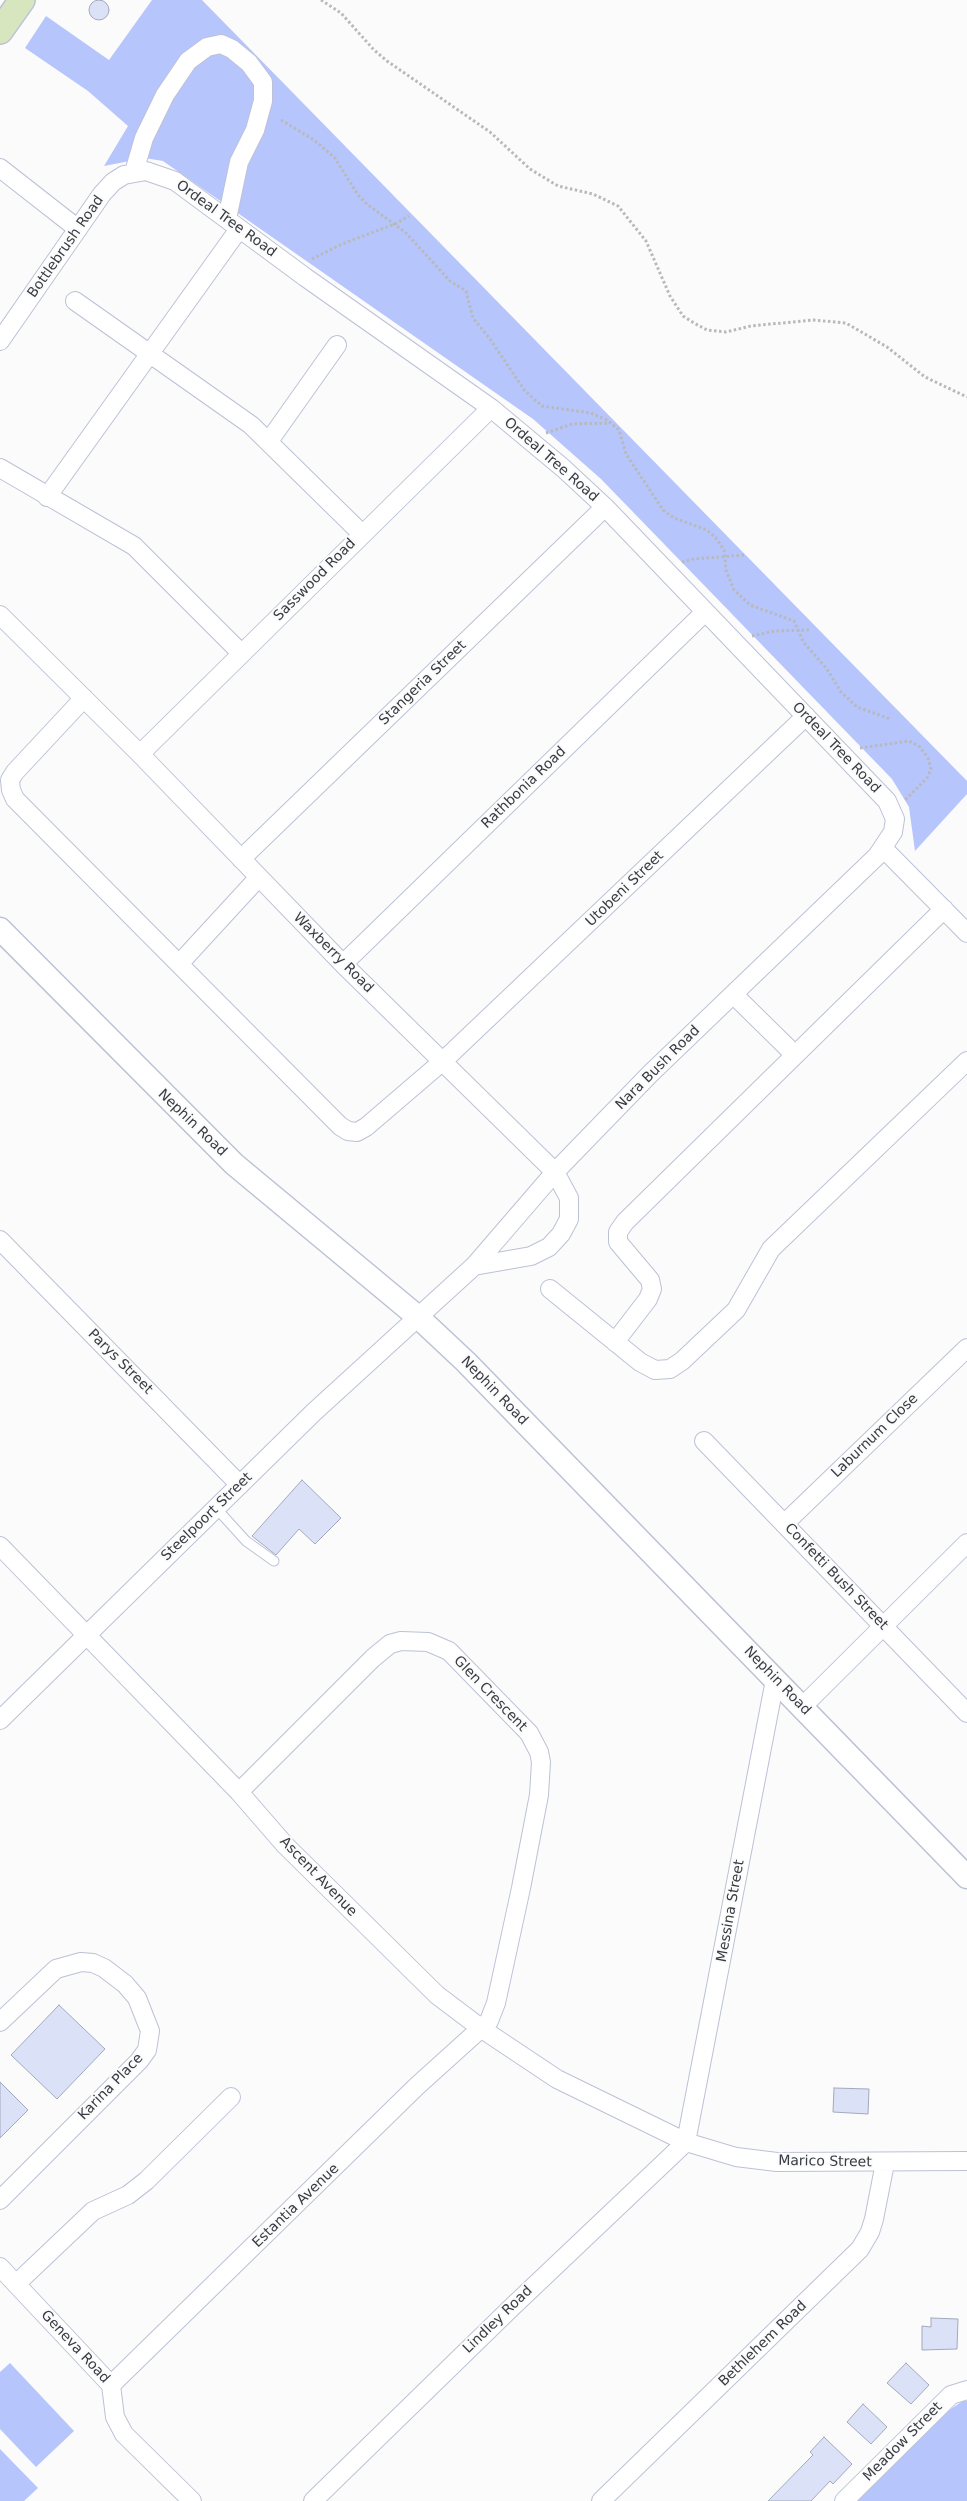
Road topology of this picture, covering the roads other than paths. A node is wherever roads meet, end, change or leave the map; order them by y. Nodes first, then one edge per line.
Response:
1 (22, 0) edge
2 (0, 31) edge
3 (0, 168) edge
4 (140, 171) junction
5 (233, 224) junction
6 (78, 229) junction
7 (75, 301) dead end
8 (0, 341) edge
9 (337, 345) dead end
10 (149, 355) junction
11 (491, 408) junction
12 (269, 441) junction
13 (0, 468) edge
14 (47, 497) junction
15 (605, 507) junction
16 (362, 534) junction
17 (704, 613) junction
18 (0, 615) edge
19 (242, 653) junction
20 (84, 698) junction
21 (806, 716) junction
22 (140, 754) junction
23 (894, 814) joint
24 (883, 848) junction
25 (241, 859) junction
26 (259, 877) junction
27 (944, 909) junction
28 (0, 929) edge
29 (967, 933) edge
30 (178, 964) junction
31 (343, 964) junction
32 (733, 994) junction
33 (795, 1055) junction
34 (444, 1061) junction
35 (967, 1061) edge
36 (555, 1172) junction
37 (0, 1240) edge
38 (474, 1266) junction
39 (550, 1289) dead end
40 (418, 1317) junction
41 (615, 1342) junction
42 (967, 1348) edge
43 (704, 1441) dead end
44 (240, 1484) junction
45 (216, 1508) junction
46 (784, 1524) junction
47 (967, 1543) edge
48 (0, 1546) edge
49 (274, 1561) dead end
50 (883, 1626) junction
51 (86, 1635) junction
52 (775, 1680) junction
53 (802, 1707) junction
54 (967, 1713) edge
55 (0, 1720) edge
56 (240, 1792) junction
57 (967, 1876) edge
58 (0, 2022) edge
59 (482, 2029) junction
60 (231, 2097) dead end
61 (686, 2142) junction
62 (967, 2161) edge
63 (885, 2163) junction
64 (0, 2200) edge
65 (0, 2267) edge
66 (16, 2284) junction
67 (111, 2385) junction
68 (967, 2390) edge
69 (192, 2501) edge
70 (313, 2501) edge
71 (601, 2501) edge
72 (844, 2501) edge

1 - 2 main road
3 - 6 street
4 - 5 street, Ordeal Tree Road
4 - 5 street
4 - 6 street, Bottlebrush Road
5 - 10 street
5 - 11 street, Ordeal Tree Road
6 - 8 street, Bottlebrush Road
7 - 10 street
9 - 12 street
10 - 12 street
10 - 14 street
11 - 15 street, Ordeal Tree Road
11 - 16 street, Sasswood Road
12 - 16 street
13 - 14 street
14 - 19 street
15 - 17 street, Ordeal Tree Road
15 - 25 street, Stangeria Street
16 - 19 street, Sasswood Road
17 - 21 street, Ordeal Tree Road
17 - 31 street, Rathbonia Road
18 - 20 street, Waxberry Road
19 - 22 street, Sasswood Road
20 - 22 street, Waxberry Road
20 - 30 street
21 - 23 street, Ordeal Tree Road
21 - 34 street, Utobeni Street
22 - 25 street, Waxberry Road
23 - 24 street, Nara Bush Road
24 - 27 street
24 - 32 street, Nara Bush Road
25 - 26 street, Waxberry Road
26 - 30 street
26 - 31 street, Waxberry Road
27 - 29 street
27 - 33 street
28 - 40 street, Nephin Road
30 - 34 street, Utobeni Street
31 - 34 street, Waxberry Road
32 - 33 street
32 - 36 street, Nara Bush Road
33 - 41 street
34 - 36 street, Waxberry Road
35 - 41 street
36 - 38 street, Nara Bush Road
36 - 38 street, Waxberry Road
37 - 44 street, Parys Street
38 - 40 street, Nara Bush Road
39 - 41 street
40 - 44 street, Steelpoort Street
40 - 52 street, Nephin Road
42 - 46 street, Laburnum Close
43 - 46 street, Confetti Bush Street
44 - 45 street, Steelpoort Street
45 - 49 lane
45 - 51 street, Steelpoort Street
46 - 50 street, Confetti Bush Street
47 - 50 street
48 - 51 street, Ascent Avenue
50 - 53 street
50 - 54 street, Confetti Bush Street
51 - 55 street, Steelpoort Street
51 - 56 street, Ascent Avenue
52 - 53 street, Nephin Road
52 - 61 street, Messina Street
53 - 57 street, Nephin Road
56 - 59 street, Ascent Avenue
56 - 59 street, Glen Crescent
58 - 64 street, Karina Place
59 - 61 street, Ascent Avenue
59 - 67 street, Estantia Avenue
60 - 66 street
61 - 63 street, Marico Street
61 - 70 street, Lindley Road
62 - 63 street, Marico Street
63 - 71 street, Bethlehem Road
65 - 66 street, Geneva Road
66 - 67 street, Geneva Road
67 - 69 street, Geneva Road
68 - 72 street, Meadow Street

